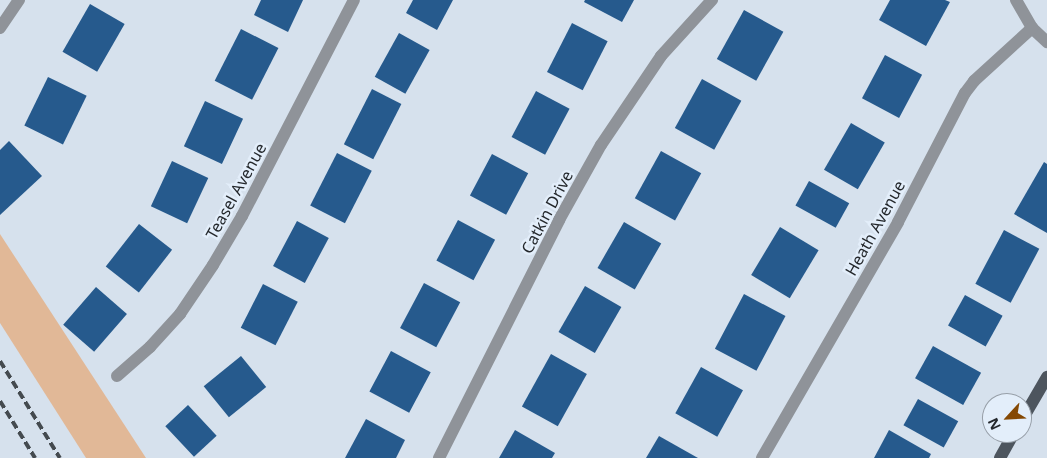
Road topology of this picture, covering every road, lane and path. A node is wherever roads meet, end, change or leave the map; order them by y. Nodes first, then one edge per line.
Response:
1 (19, 0) edge
2 (354, 0) edge
3 (712, 0) edge
4 (1016, 0) edge
5 (0, 28) edge
6 (1032, 28) junction
7 (1047, 42) edge
8 (117, 376) dead end
9 (1047, 377) edge
10 (1032, 403) edge
11 (1008, 443) edge
12 (439, 458) edge
13 (762, 458) edge
14 (1000, 458) edge

1 - 5 street
2 - 8 street, Teasel Avenue
3 - 12 street, Catkin Drive
4 - 6 street
6 - 7 street
6 - 13 street, Heath Avenue
9 - 10 main road
11 - 14 main road

